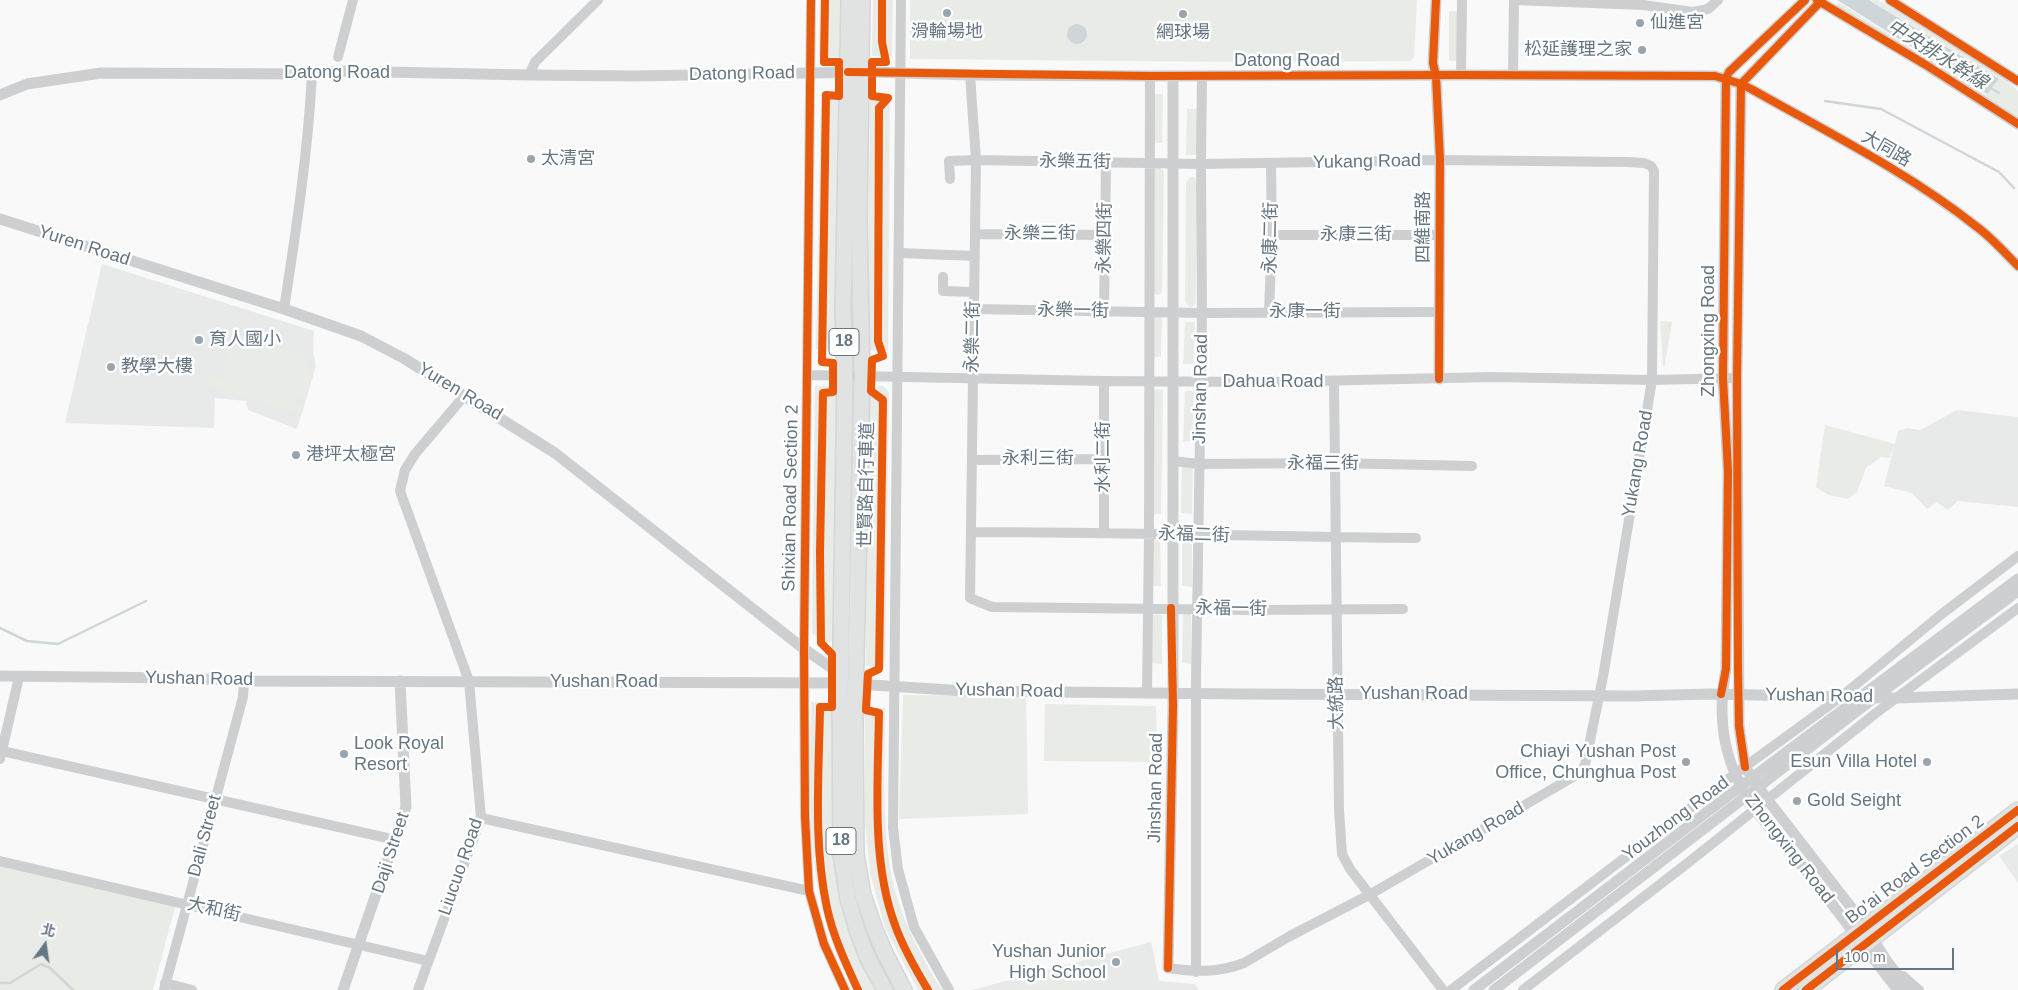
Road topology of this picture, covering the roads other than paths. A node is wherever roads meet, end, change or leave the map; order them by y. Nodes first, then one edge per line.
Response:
1 (353, 0) edge
2 (598, 0) edge
3 (811, 0) edge
4 (849, 0) edge
5 (862, 0) edge
6 (901, 0) edge
7 (1436, 0) edge
8 (1462, 0) edge
9 (1514, 0) edge
10 (1718, 0) edge
11 (1805, 0) edge
12 (1890, 0) edge
13 (1820, 1) edge
14 (1644, 3) edge
15 (338, 58) dead end
16 (855, 72) junction
17 (810, 73) junction
18 (900, 73) junction
19 (312, 74) junction
20 (529, 75) junction
21 (970, 75) junction
22 (1461, 75) junction
23 (1150, 76) junction
24 (1173, 76) junction
25 (1202, 76) junction
26 (1436, 76) junction
27 (1513, 76) junction
28 (1726, 78) junction
29 (2018, 82) edge
30 (1741, 84) junction
31 (0, 95) edge
32 (2018, 124) edge
33 (976, 160) junction
34 (1440, 160) junction
35 (1106, 163) junction
36 (1150, 164) junction
37 (1174, 164) junction
38 (1201, 164) junction
39 (1271, 164) junction
40 (950, 179) dead end
41 (0, 219) edge
42 (975, 234) junction
43 (1105, 235) junction
44 (1272, 235) junction
45 (1440, 235) junction
46 (899, 253) junction
47 (975, 256) junction
48 (2018, 266) edge
49 (943, 277) dead end
50 (974, 292) junction
51 (284, 309) junction
52 (974, 309) junction
53 (1104, 312) junction
54 (1269, 312) junction
55 (1438, 312) junction
56 (1150, 313) junction
57 (1172, 313) junction
58 (1202, 313) junction
59 (808, 375) junction
60 (845, 376) junction
61 (862, 376) junction
62 (897, 377) junction
63 (1722, 378) junction
64 (1737, 378) junction
65 (972, 379) junction
66 (1439, 379) junction
67 (1652, 380) junction
68 (1104, 381) junction
69 (1150, 381) junction
70 (1172, 381) junction
71 (1200, 381) junction
72 (1334, 382) junction
73 (465, 395) junction
74 (1104, 459) junction
75 (972, 460) junction
76 (1173, 461) junction
77 (1335, 463) junction
78 (1199, 464) junction
79 (1472, 466) dead end
80 (971, 532) junction
81 (1104, 532) junction
82 (1149, 534) junction
83 (1173, 535) junction
84 (1199, 536) junction
85 (1336, 538) junction
86 (1416, 538) dead end
87 (2018, 556) edge
88 (2018, 579) edge
89 (2018, 591) edge
90 (970, 598) joint
91 (1147, 608) junction
92 (1172, 608) junction
93 (2018, 608) edge
94 (1197, 609) junction
95 (1336, 609) junction
96 (1403, 609) dead end
97 (804, 649) junction
98 (0, 676) edge
99 (19, 677) junction
100 (400, 680) junction
101 (244, 681) junction
102 (469, 681) junction
103 (846, 681) junction
104 (804, 683) junction
105 (893, 687) junction
106 (1147, 693) junction
107 (1172, 693) junction
108 (1196, 693) junction
109 (1336, 694) junction
110 (1721, 694) junction
111 (2018, 694) edge
112 (1738, 695) junction
113 (1600, 696) junction
114 (1842, 696) junction
115 (1862, 697) junction
116 (1874, 698) junction
117 (1896, 698) junction
118 (1, 755) edge
119 (1745, 767) junction
120 (1735, 774) junction
121 (1756, 782) junction
122 (1744, 791) junction
123 (215, 799) junction
124 (1767, 799) junction
125 (1755, 810) junction
126 (2018, 810) edge
127 (481, 818) junction
128 (2018, 826) edge
129 (396, 840) junction
130 (0, 860) edge
131 (809, 891) junction
132 (1369, 895) junction
133 (188, 904) junction
134 (1864, 937) junction
135 (360, 944) junction
136 (428, 961) junction
137 (1885, 966) junction
138 (1168, 968) joint
139 (1196, 972) junction
140 (164, 987) edge
141 (192, 990) edge
142 (343, 990) edge
143 (418, 990) edge
144 (845, 990) edge
145 (885, 990) edge
146 (904, 990) edge
147 (948, 990) edge
148 (1443, 990) edge
149 (1451, 990) edge
150 (1474, 990) edge
151 (1494, 990) edge
152 (1522, 990) edge
153 (1783, 990) edge
154 (1806, 990) edge
155 (1894, 990) edge
156 (1898, 990) edge
157 (1910, 990) edge
158 (1919, 990) edge

1 - 15 street
2 - 20 street
3 - 17 street, Shixian Road Section 2
4 - 16 main road, 18
5 - 16 main road, 18
6 - 18 street
7 - 26 street, 四維南路
8 - 22 street
9 - 14 street
9 - 27 street
10 - 14 street
11 - 28 street
12 - 29 street
13 - 30 street
13 - 32 street
16 - 17 street, Datong Road
16 - 18 street, Datong Road
16 - 60 main road, 18
16 - 61 main road, 18
17 - 20 street, Datong Road
17 - 59 street, Shixian Road Section 2
18 - 21 street, Datong Road
18 - 46 street
19 - 20 street, Datong Road
19 - 31 street, Datong Road
19 - 51 street
21 - 23 street, Datong Road
21 - 33 street, 永樂二街
22 - 26 street, Datong Road
22 - 27 street, Datong Road
23 - 24 street, Datong Road
23 - 36 street
24 - 25 street, Datong Road
24 - 37 street, Jinshan Road
25 - 26 street, Datong Road
25 - 38 street, Jinshan Road
26 - 34 street, 四維南路
27 - 28 street, Datong Road
28 - 30 street, 大同路
28 - 63 street, Zhongxing Road
30 - 48 street, 大同路
30 - 64 street, Zhongxing Road
33 - 35 street, 永樂五街
33 - 40 street, 永樂五街
33 - 42 street, 永樂二街
34 - 39 street, Yukang Road
34 - 45 street, 四維南路
34 - 67 street, Yukang Road
35 - 36 street, 永樂五街
35 - 43 street, 永樂四街
36 - 37 street, 永樂五街
36 - 56 street
37 - 38 street, Yukang Road
37 - 57 street, Jinshan Road
38 - 39 street, Yukang Road
38 - 58 street, Jinshan Road
39 - 44 street, 永康二街
41 - 51 street, Yuren Road
42 - 43 street, 永樂三街
42 - 47 street, 永樂二街
43 - 53 street, 永樂四街
44 - 45 street, 永康三街
44 - 54 street, 永康二街
45 - 55 street, 四維南路
46 - 47 street
46 - 62 street
47 - 50 street, 永樂二街
49 - 50 street
50 - 52 street, 永樂二街
51 - 73 street, Yuren Road
52 - 53 street, 永樂一街
52 - 65 street, 永樂二街
53 - 56 street, 永樂一街
54 - 55 street, 永康一街
54 - 58 street, 永康一街
55 - 66 street, 四維南路
56 - 57 street, 永樂一街
56 - 69 street
57 - 58 street, 永康一街
57 - 70 street, Jinshan Road
58 - 71 street, Jinshan Road
59 - 60 street, Dahua Road
59 - 97 street, Shixian Road Section 2
60 - 61 street, Dahua Road
60 - 103 main road, 18
61 - 62 street, Dahua Road
61 - 103 main road, 18
62 - 65 street, Dahua Road
62 - 105 street
63 - 64 street, Dahua Road
63 - 67 street, Dahua Road
63 - 110 street, Zhongxing Road
64 - 112 street, Zhongxing Road
65 - 68 street, Dahua Road
65 - 75 street, 永樂二街
66 - 67 street, Dahua Road
66 - 72 street, Dahua Road
67 - 113 street, Yukang Road
68 - 69 street, Dahua Road
68 - 74 street, 水利二街
69 - 70 street, Dahua Road
69 - 82 street
70 - 71 street, Dahua Road
70 - 76 street, Jinshan Road
71 - 72 street, Dahua Road
71 - 78 street, Jinshan Road
72 - 77 street, 大統路
73 - 97 street, Yuren Road
73 - 102 street, Liucuo Road
74 - 75 street, 永利三街
74 - 81 street, 水利二街
75 - 80 street, 永樂二街
76 - 78 street, 永福三街
76 - 83 street, Jinshan Road
77 - 78 street, 永福三街
77 - 79 street, 永福三街
77 - 85 street, 大統路
78 - 84 street, Jinshan Road
80 - 81 street, 永福二街
80 - 90 street, 永樂二街
81 - 82 street, 永福二街
82 - 83 street, 永福二街
82 - 91 street
83 - 84 street, 永福二街
83 - 92 street, Jinshan Road
84 - 85 street, 永福二街
84 - 94 street, Jinshan Road
85 - 86 street, 永福二街
85 - 95 street, 大統路
87 - 114 street, Youzhong Road
88 - 115 street, Youzhong Road
89 - 116 street, Youzhong Road
90 - 91 street, 永福一街
91 - 92 street, 永福一街
91 - 106 street
92 - 94 street, 永福一街
92 - 107 street, Jinshan Road
93 - 117 street
94 - 95 street, 永福一街
94 - 108 street, Jinshan Road
95 - 96 street, 永福一街
95 - 109 street, 大統路
97 - 103 street, Yuren Road
97 - 104 street, Shixian Road Section 2
98 - 99 street, Yushan Road
99 - 101 street, Yushan Road
99 - 118 street
100 - 101 street, Yushan Road
100 - 102 street, Yushan Road
100 - 129 street, Daji Street
101 - 123 street, Dali Street
102 - 104 street, Yushan Road
102 - 127 street, Liucuo Road
103 - 104 street, Yushan Road
103 - 105 street, Yushan Road
103 - 145 main road, 18
103 - 146 main road, 18
104 - 131 street, Shixian Road Section 2
105 - 106 street, Yushan Road
105 - 147 street
106 - 107 street, Yushan Road
107 - 108 street, Yushan Road
107 - 138 street, Jinshan Road
108 - 109 street, Yushan Road
108 - 139 street, Jinshan Road
109 - 113 street, Yushan Road
109 - 132 street, 大統路
110 - 112 street, Yushan Road
110 - 113 street, Yushan Road
110 - 120 street, Zhongxing Road
111 - 117 street, Yushan Road
112 - 114 street, Yushan Road
112 - 119 street, Zhongxing Road
113 - 132 street, Yukang Road
114 - 115 street, Yushan Road
114 - 119 street, Youzhong Road
115 - 116 street, Yushan Road
115 - 121 street, Youzhong Road
116 - 117 street, Yushan Road
116 - 121 street, Youzhong Road
117 - 124 street
118 - 123 street
119 - 120 street, Youzhong Road
119 - 121 street, Zhongxing Road
120 - 122 street, Zhongxing Road
120 - 149 street, Youzhong Road
121 - 122 street, Youzhong Road
121 - 124 street, Zhongxing Road
122 - 125 street, Zhongxing Road
122 - 150 street, Youzhong Road
122 - 151 street, Youzhong Road
123 - 129 street
123 - 133 street, Dali Street
124 - 125 street
124 - 134 street, Zhongxing Road
125 - 134 street, Zhongxing Road
125 - 152 street
126 - 134 main road, Bo'ai Road Section 2
127 - 131 street
127 - 136 street, Liucuo Road
128 - 134 main road, Bo'ai Road Section 2
129 - 135 street, Daji Street
130 - 133 street, 大和街
131 - 144 street, Shixian Road Section 2
132 - 139 street, Yukang Road
132 - 148 street, 大統路
133 - 135 street, 大和街
133 - 140 street, Dali Street
134 - 137 street
134 - 153 main road, Bo'ai Road Section 2
134 - 154 main road, Bo'ai Road Section 2
135 - 136 street, 大和街
135 - 142 street, Daji Street
136 - 143 street, Liucuo Road
137 - 155 street
137 - 156 street
137 - 157 street
137 - 158 street
138 - 139 street, Yukang Road
140 - 141 street

